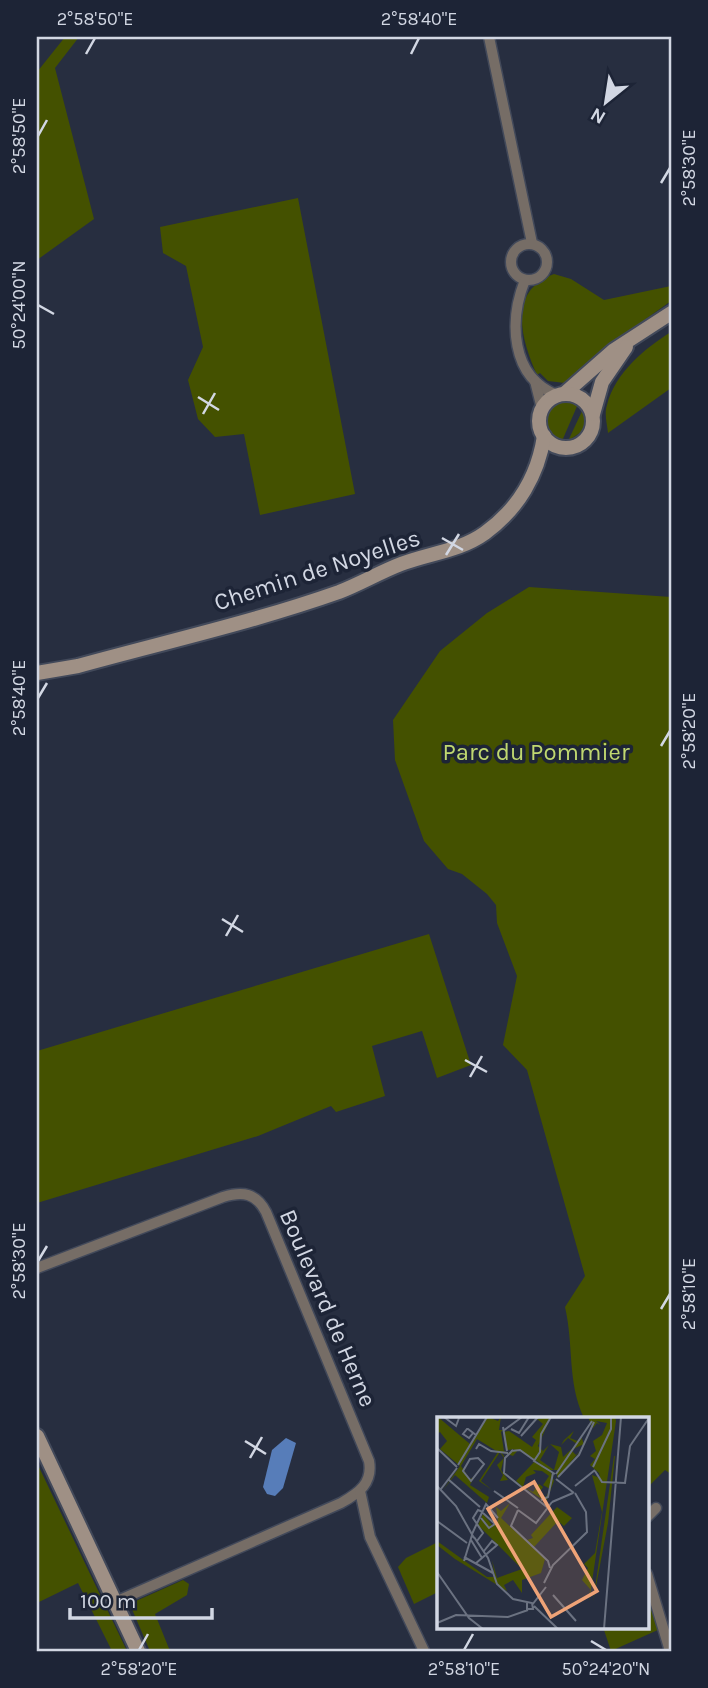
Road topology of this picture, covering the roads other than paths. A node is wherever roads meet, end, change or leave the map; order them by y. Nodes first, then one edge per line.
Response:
1 (489, 37) edge
2 (532, 243) junction
3 (525, 280) junction
4 (671, 313) edge
5 (630, 342) junction
6 (535, 381) junction
7 (561, 394) junction
8 (542, 409) junction
9 (593, 414) junction
10 (544, 436) junction
11 (560, 447) junction
12 (538, 467) junction
13 (37, 673) edge
14 (37, 1268) edge
15 (37, 1436) edge
16 (360, 1491) junction
17 (656, 1508) dead end
18 (648, 1516) edge
19 (648, 1577) edge
20 (115, 1602) junction
21 (138, 1651) edge
22 (425, 1651) edge
23 (670, 1651) edge

1 - 2 street
2 - 3 street
2 - 3 street
3 - 6 street
4 - 5 street
5 - 7 street
5 - 9 street
6 - 7 street
6 - 8 street
7 - 8 street
7 - 9 street
8 - 10 street
9 - 11 street
10 - 11 street
10 - 12 street, Chemin de Noyelles
11 - 12 street, Chemin de Noyelles
12 - 13 street, Chemin de Noyelles
14 - 16 street, Boulevard de Herne
15 - 20 street
16 - 20 street
16 - 22 street, Boulevard de Herne
17 - 18 street
19 - 23 street
20 - 21 street

